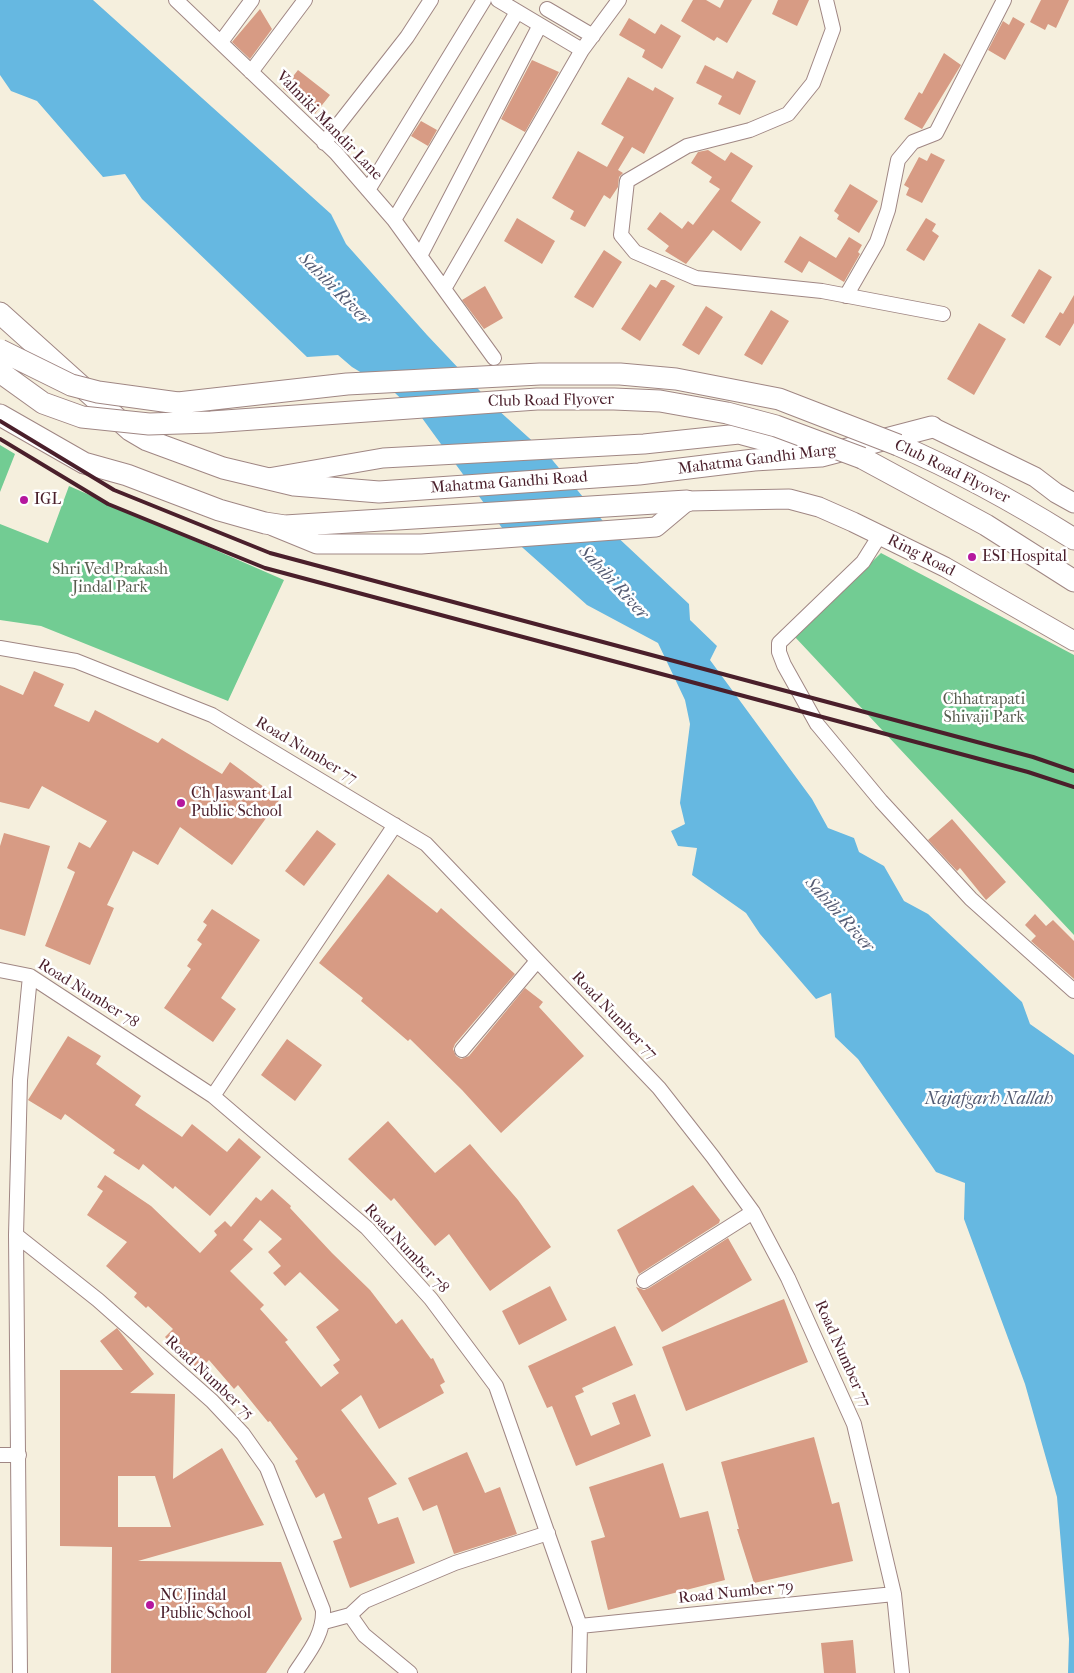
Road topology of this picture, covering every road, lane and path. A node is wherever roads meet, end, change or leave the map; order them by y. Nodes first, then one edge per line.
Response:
1 (176, 0) edge
2 (252, 0) edge
3 (305, 0) edge
4 (431, 0) edge
5 (484, 0) edge
6 (498, 0) edge
7 (826, 0) edge
8 (1004, 0) edge
9 (617, 1) edge
10 (547, 9) dead end
11 (517, 12) junction
12 (540, 25) junction
13 (593, 36) junction
14 (221, 42) junction
15 (582, 50) junction
16 (251, 72) junction
17 (324, 143) junction
18 (368, 190) junction
19 (394, 220) junction
20 (420, 256) junction
21 (444, 288) junction
22 (846, 296) junction
23 (0, 313) edge
24 (944, 314) dead end
25 (0, 350) edge
26 (494, 358) dead end
27 (0, 372) edge
28 (0, 415) edge
29 (932, 427) joint
30 (821, 456) junction
31 (639, 474) joint
32 (264, 478) junction
33 (758, 498) joint
34 (687, 501) junction
35 (1074, 503) edge
36 (640, 504) joint
37 (265, 523) junction
38 (880, 535) junction
39 (1074, 539) edge
40 (1074, 581) edge
41 (1074, 641) edge
42 (0, 648) edge
43 (395, 825) junction
44 (537, 960) junction
45 (0, 970) edge
46 (30, 976) junction
47 (1074, 991) edge
48 (462, 1050) dead end
49 (213, 1096) junction
50 (753, 1212) junction
51 (16, 1235) junction
52 (644, 1281) dead end
53 (0, 1455) edge
54 (19, 1455) junction
55 (548, 1533) junction
56 (894, 1594) junction
57 (350, 1615) junction
58 (324, 1622) junction
59 (580, 1626) junction
60 (20, 1673) edge
61 (295, 1673) edge
62 (410, 1673) edge
63 (579, 1673) edge
64 (902, 1673) edge

1 - 14 street, Valmiki Mandir Lane
2 - 14 street
3 - 16 street
4 - 17 street
5 - 18 street
6 - 11 street
7 - 22 street
8 - 22 street
9 - 13 street
10 - 13 street
11 - 12 street
11 - 19 street
12 - 15 street
12 - 20 street
13 - 15 street
14 - 16 street, Valmiki Mandir Lane
15 - 21 street
16 - 17 street, Valmiki Mandir Lane
17 - 18 street, Valmiki Mandir Lane
18 - 19 street, Valmiki Mandir Lane
19 - 20 street, Valmiki Mandir Lane
20 - 21 street, Valmiki Mandir Lane
21 - 26 street, Valmiki Mandir Lane
22 - 24 street
23 - 32 main road
25 - 39 main road, Club Road Flyover, bridge
27 - 40 main road, Club Road Flyover, bridge
28 - 37 main road
29 - 30 main road, Mahatma Gandhi Marg
29 - 35 main road
30 - 31 main road, Mahatma Gandhi Marg
30 - 32 main road
31 - 32 main road, Mahatma Gandhi Road
33 - 34 main road, Mahatma Gandhi Marg
33 - 38 main road, Ring Road
34 - 36 main road, Mahatma Gandhi Marg
34 - 37 main road
36 - 37 main road, Mahatma Gandhi Road
38 - 41 main road, Ring Road
38 - 47 street
42 - 43 street, Road Number 77
43 - 44 street, Road Number 77
43 - 49 street
44 - 48 street
44 - 50 street, Road Number 77
45 - 46 street, Road Number 78
46 - 49 street, Road Number 78
46 - 51 street
49 - 55 street, Road Number 78
50 - 52 street
50 - 56 street, Road Number 77
51 - 54 street
51 - 58 street, Road Number 75
53 - 54 street
54 - 60 street
55 - 57 street
55 - 59 street, Road Number 78
56 - 59 street, Road Number 79
56 - 64 street, Road Number 77
57 - 58 street
57 - 62 street
58 - 61 street
59 - 63 street, Road Number 78

